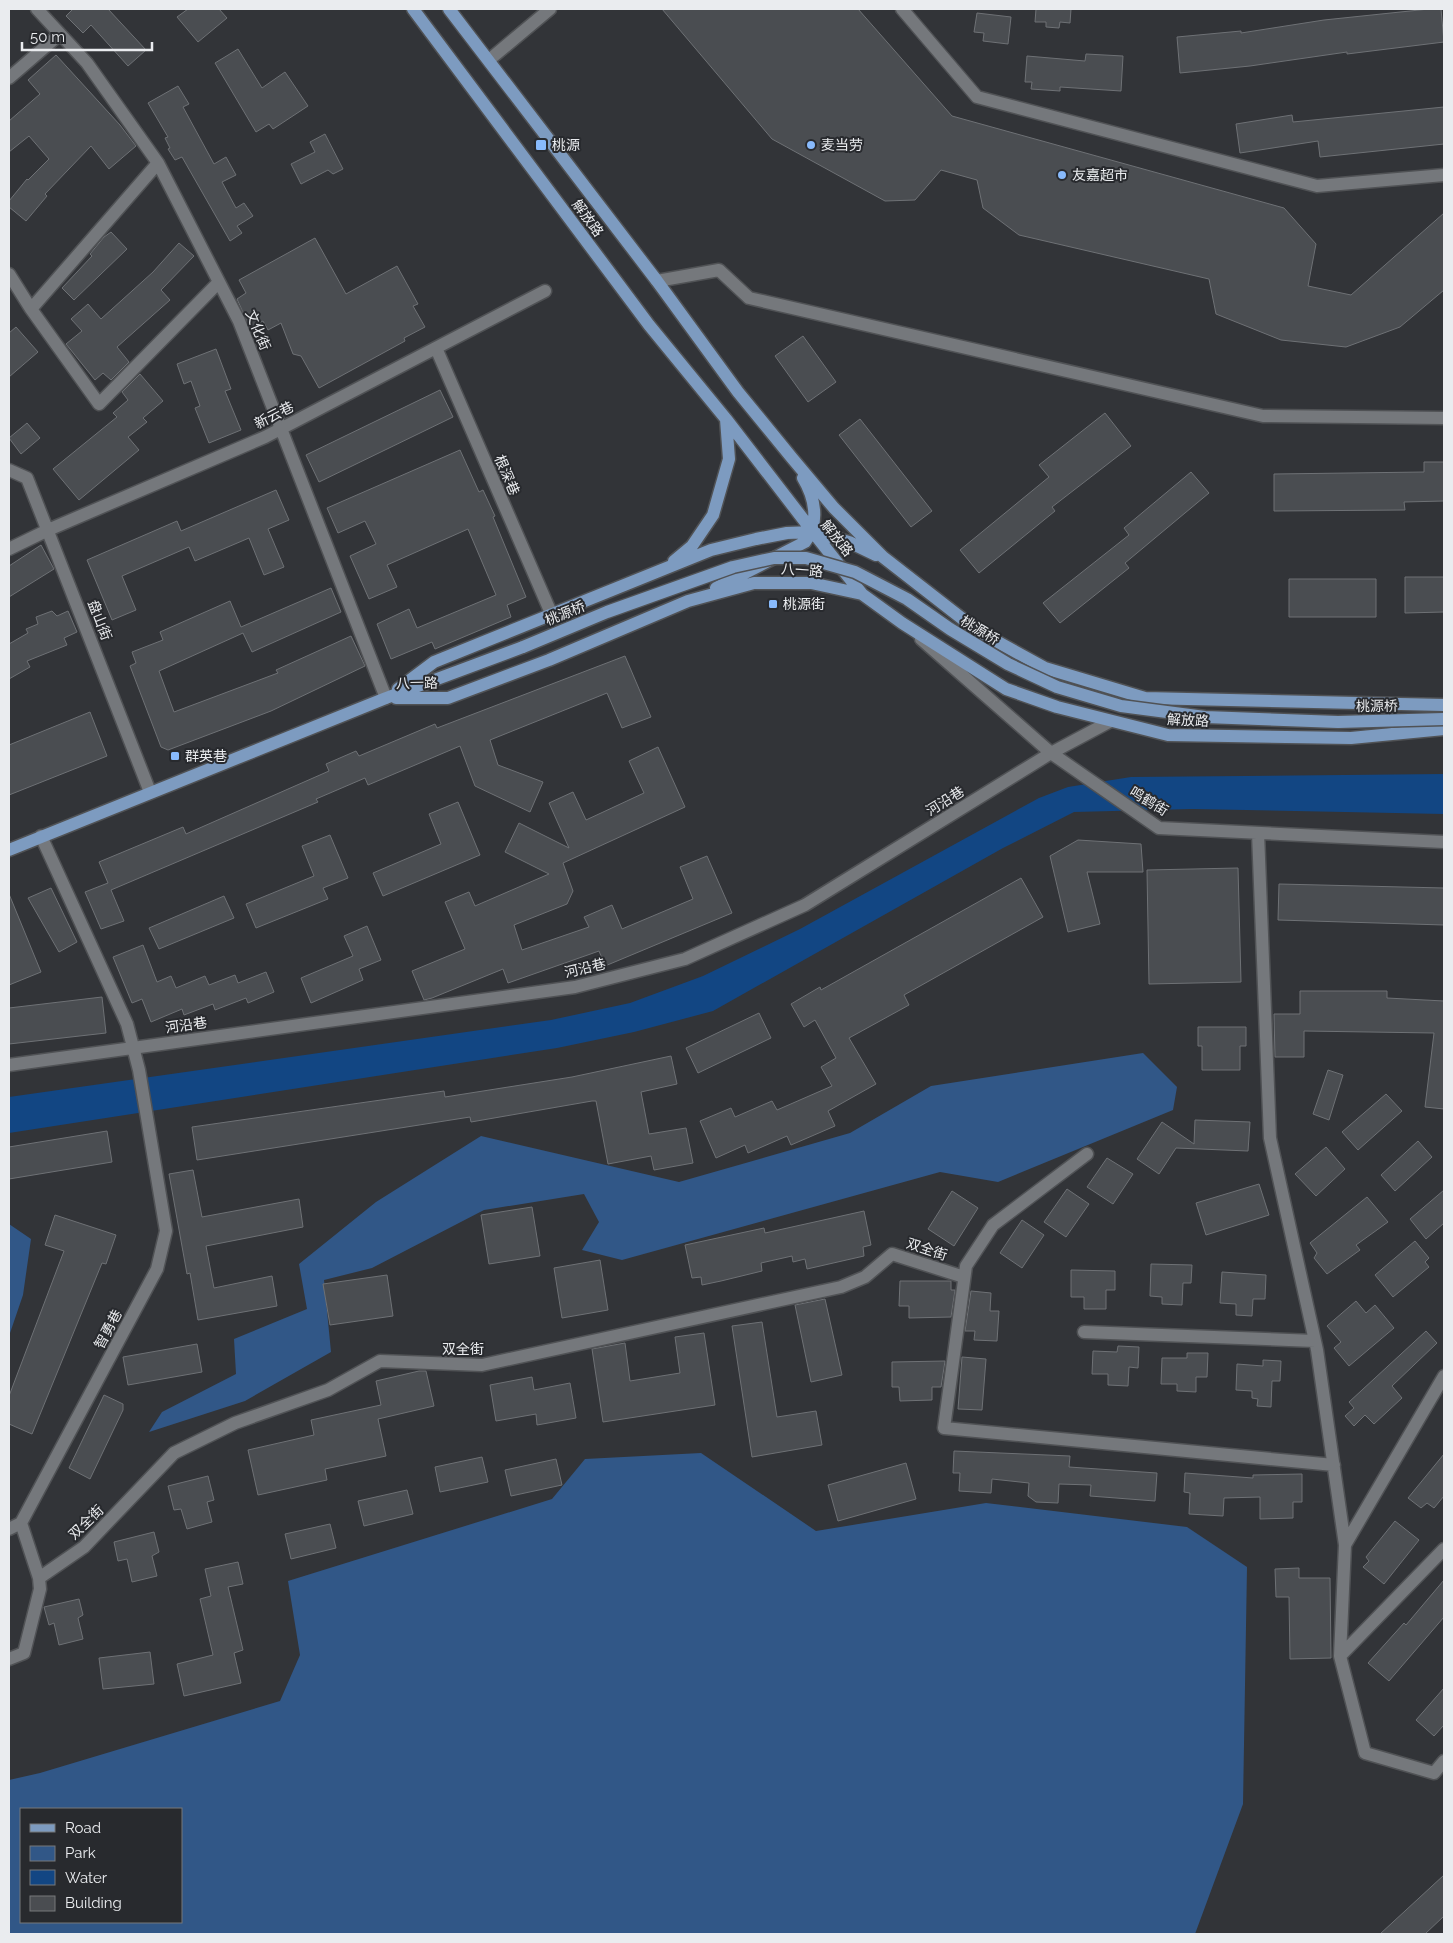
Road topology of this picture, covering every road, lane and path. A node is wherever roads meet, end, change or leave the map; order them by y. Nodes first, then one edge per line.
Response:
1 (37, 9) edge
2 (413, 9) edge
3 (449, 9) edge
4 (550, 9) edge
5 (902, 9) edge
6 (60, 34) junction
7 (489, 60) junction
8 (9, 78) edge
9 (158, 163) junction
10 (1444, 175) edge
11 (9, 274) edge
12 (657, 281) junction
13 (219, 282) junction
14 (545, 290) dead end
15 (31, 309) junction
16 (436, 348) junction
17 (1444, 418) edge
18 (726, 419) junction
19 (282, 429) junction
20 (792, 458) junction
21 (9, 470) edge
22 (48, 530) junction
23 (813, 532) junction
24 (9, 549) edge
25 (883, 558) junction
26 (665, 569) junction
27 (862, 594) junction
28 (688, 601) junction
29 (551, 613) junction
30 (902, 623) junction
31 (386, 698) junction
32 (1444, 705) edge
33 (1444, 719) edge
34 (1109, 722) junction
35 (1444, 729) edge
36 (1051, 753) junction
37 (150, 792) junction
38 (1258, 833) junction
39 (41, 836) junction
40 (1444, 842) edge
41 (9, 850) edge
42 (133, 1048) junction
43 (9, 1065) edge
44 (1087, 1154) dead end
45 (964, 1277) junction
46 (1084, 1332) dead end
47 (1315, 1342) junction
48 (1444, 1376) edge
49 (1334, 1465) junction
50 (21, 1522) junction
51 (9, 1529) edge
52 (1345, 1545) junction
53 (1444, 1549) edge
54 (39, 1578) junction
55 (1340, 1656) junction
56 (9, 1660) edge
57 (1444, 1761) edge

1 - 6 street, 文化街
2 - 18 main road, 解放路
3 - 7 main road, 解放路
4 - 7 street
5 - 10 street
6 - 8 street
6 - 9 street, 文化街
7 - 12 main road, 解放路
9 - 13 street, 文化街
9 - 15 street
11 - 15 street
12 - 17 street
12 - 20 main road, 解放路
13 - 15 street
13 - 19 street, 文化街
14 - 16 street, 新云巷
16 - 19 street, 新云巷
16 - 29 street, 根深巷
18 - 23 main road, 解放路
18 - 26 main road
19 - 22 street, 新云巷
19 - 31 street, 文化街
20 - 23 main road
20 - 25 main road, 解放路
21 - 22 street, 盘山街
22 - 24 street, 新云巷
22 - 37 street, 盘山街
23 - 25 main road
23 - 26 main road
23 - 27 main road, 解放路
23 - 28 main road
25 - 32 main road, 解放路
26 - 29 main road
27 - 28 main road, 八一路
27 - 30 main road, 解放路
28 - 31 main road, 八一路
29 - 31 main road
30 - 34 main road, 解放路
30 - 36 street, 鸣鹤街
31 - 33 main road, 桃源桥, bridge
31 - 37 main road, 八一路
34 - 35 main road, 解放路
34 - 36 street, 河沿巷
36 - 38 street, 鸣鹤街
36 - 42 street, 河沿巷
37 - 39 main road, 八一路
38 - 40 street, 鸣鹤街
38 - 47 street
39 - 41 main road, 八一路
39 - 42 street, 智勇巷
42 - 43 street, 河沿巷
42 - 50 street, 智勇巷
44 - 45 street
45 - 49 street
45 - 54 street, 双全街
46 - 47 street
47 - 49 street
48 - 52 street
49 - 52 street
50 - 51 street
50 - 54 street
52 - 55 street
53 - 55 street
54 - 56 street
55 - 57 street

